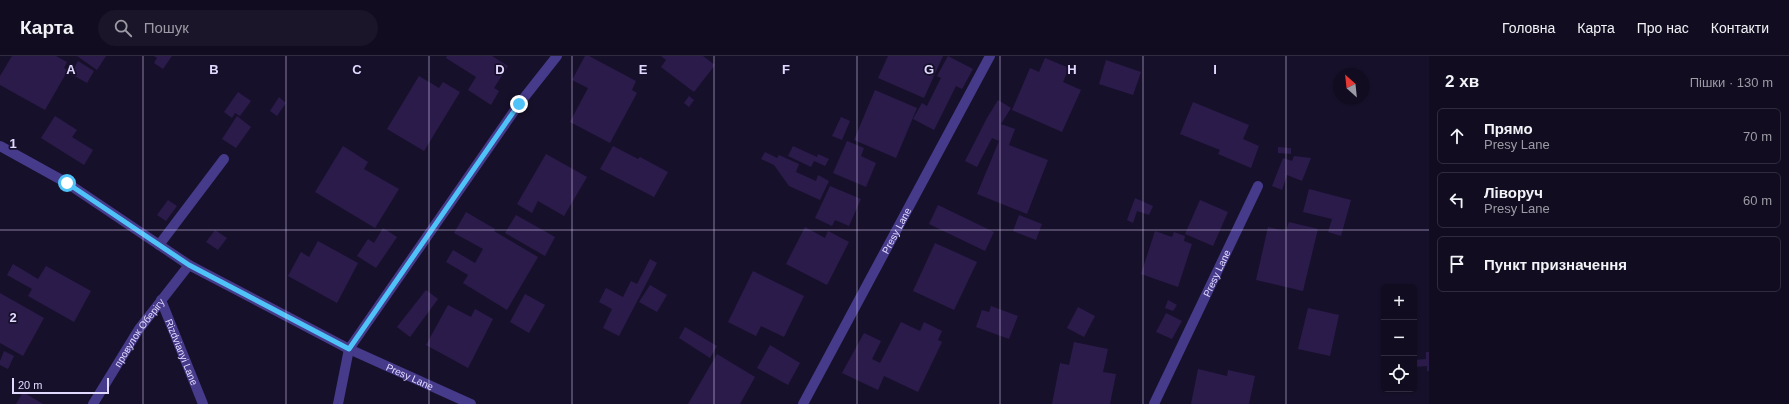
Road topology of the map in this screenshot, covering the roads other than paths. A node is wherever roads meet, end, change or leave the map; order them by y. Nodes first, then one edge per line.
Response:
1 (557, 56) edge
2 (990, 56) edge
3 (0, 146) edge
4 (224, 159) dead end
5 (1258, 186) dead end
6 (160, 245) junction
7 (189, 265) junction
8 (162, 300) junction
9 (349, 349) junction
10 (93, 404) edge
11 (202, 404) edge
12 (338, 404) edge
13 (471, 404) edge
14 (802, 404) edge
15 (1154, 404) edge

1 - 9 street
2 - 14 street, Presy Lane
3 - 6 street, Presy Lane
4 - 6 street
5 - 15 street, Presy Lane
6 - 7 street, Presy Lane
7 - 8 street, провулок Оберігу
7 - 9 street, Presy Lane
8 - 10 street, провулок Оберігу
8 - 11 street, Rizdvianyi Lane
9 - 12 street
9 - 13 street, Presy Lane

